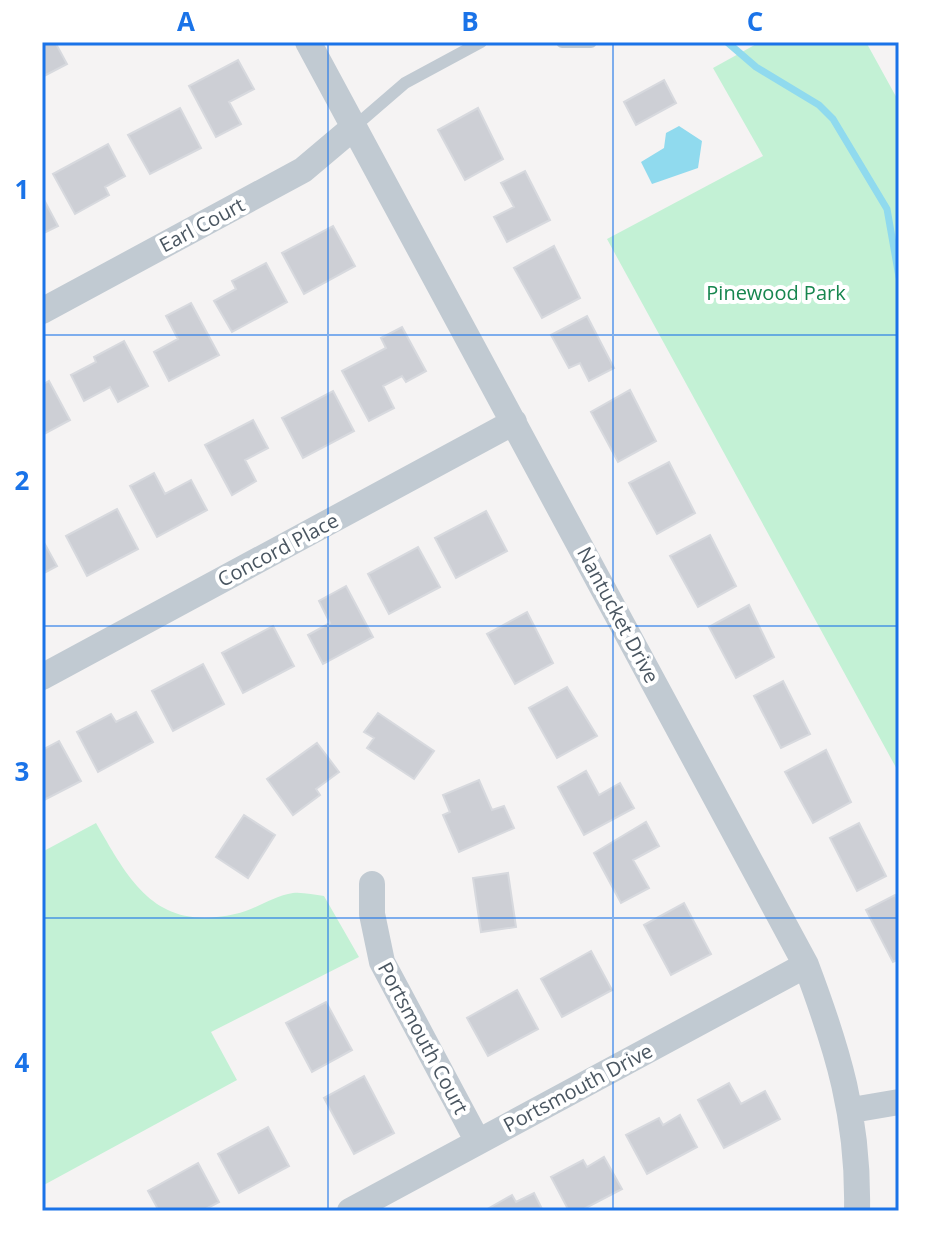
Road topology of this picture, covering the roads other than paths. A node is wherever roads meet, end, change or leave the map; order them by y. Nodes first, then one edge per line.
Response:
1 (308, 42) edge
2 (481, 42) edge
3 (562, 42) edge
4 (591, 42) edge
5 (354, 127) junction
6 (42, 311) edge
7 (514, 422) junction
8 (42, 677) edge
9 (372, 884) dead end
10 (806, 965) junction
11 (899, 1102) edge
12 (852, 1110) junction
13 (478, 1142) junction
14 (350, 1211) edge
15 (857, 1211) edge

1 - 5 street, Nantucket Drive
2 - 5 lane
3 - 4 lane
5 - 6 street, Earl Court
5 - 7 street, Nantucket Drive
7 - 8 street, Concord Place
7 - 10 street, Nantucket Drive
9 - 13 street, Portsmouth Court
10 - 12 street, Nantucket Drive
10 - 13 street, Portsmouth Drive
11 - 12 street
12 - 15 street, Nantucket Drive
13 - 14 street, Portsmouth Drive

